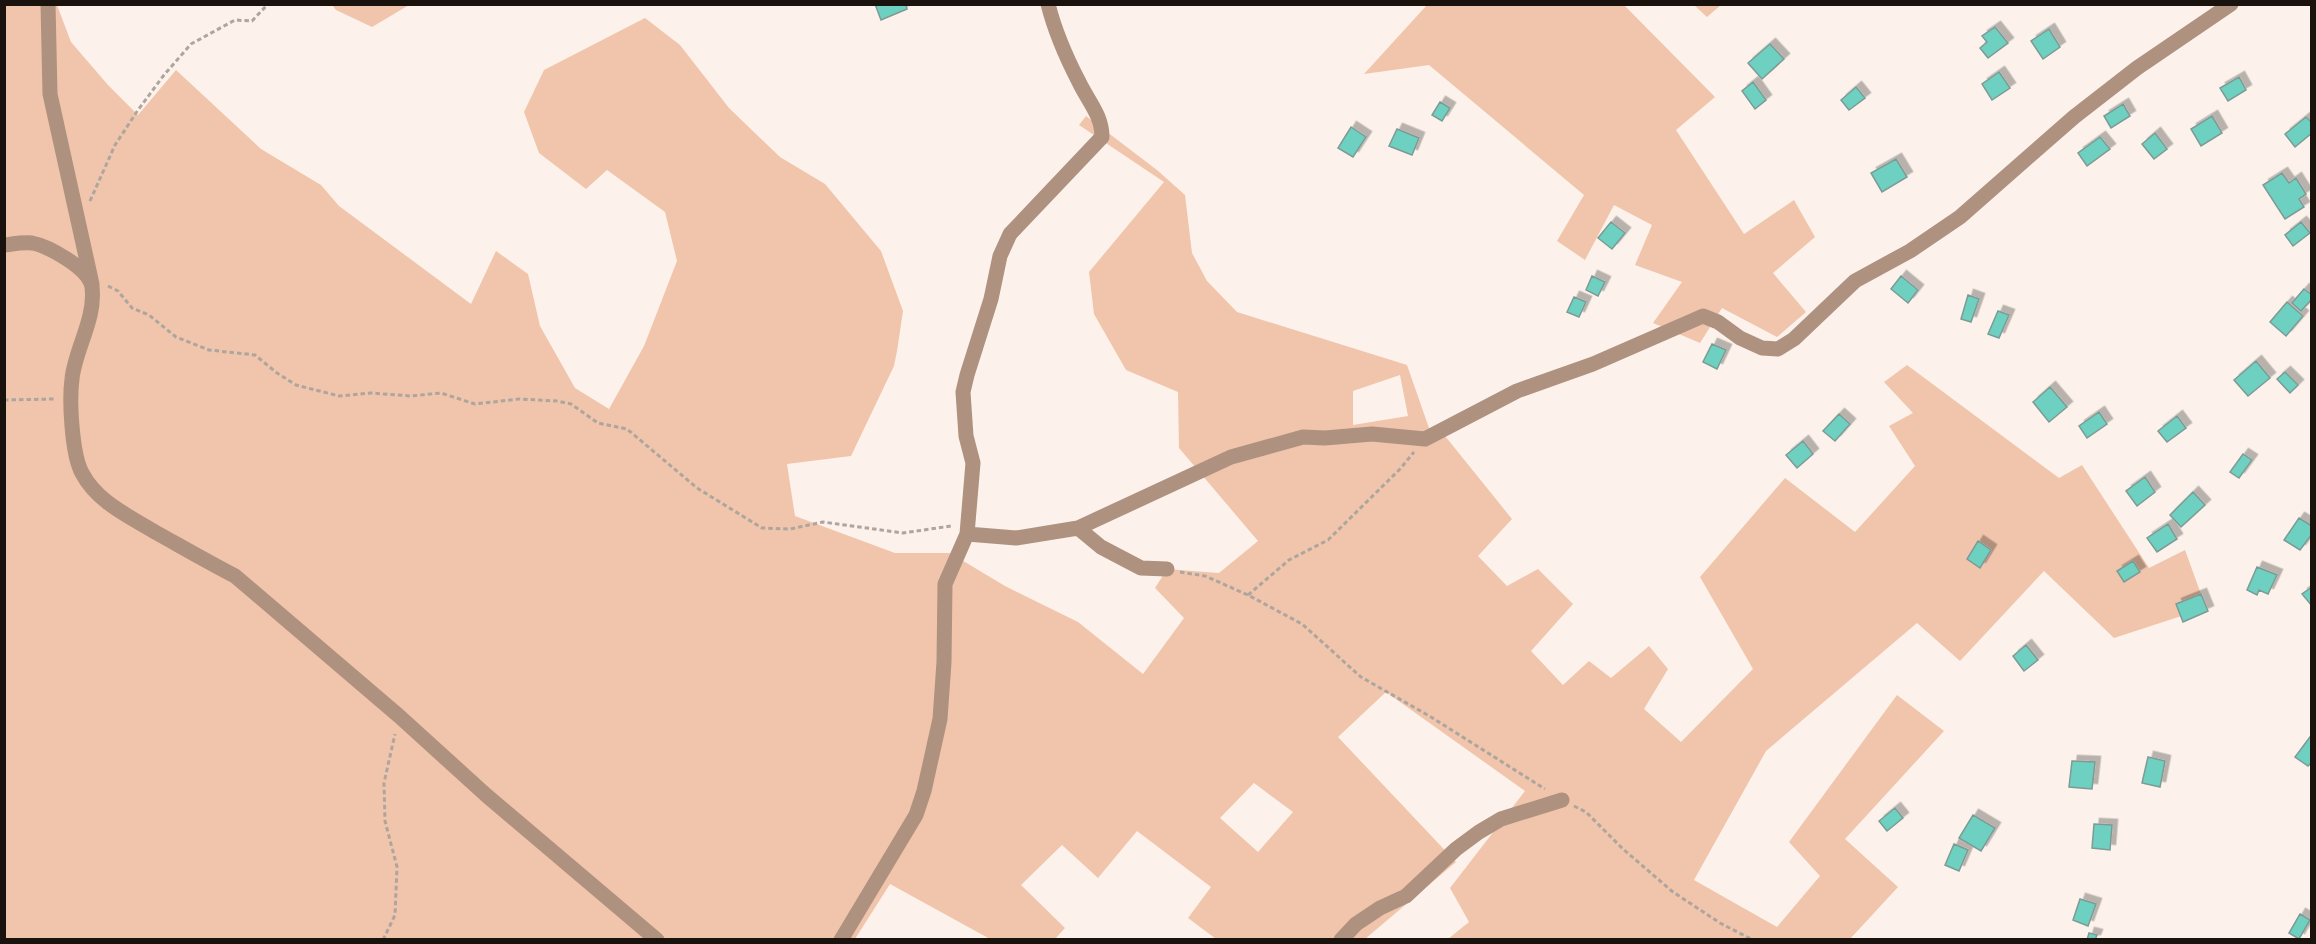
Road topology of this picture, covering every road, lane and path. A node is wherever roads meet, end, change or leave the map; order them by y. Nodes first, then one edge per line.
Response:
1 (48, 4) edge
2 (268, 4) edge
3 (1048, 4) edge
4 (2231, 4) edge
5 (78, 224) junction
6 (4, 245) edge
7 (92, 284) junction
8 (72, 379) junction
9 (4, 400) edge
10 (1425, 439) junction
11 (967, 528) junction
12 (1078, 528) junction
13 (1167, 569) joint
14 (1248, 595) junction
15 (399, 716) junction
16 (1562, 800) junction
17 (383, 939) edge
18 (657, 939) edge
19 (841, 939) edge
20 (1341, 939) edge
21 (1753, 939) edge

1 - 5 street
2 - 5 path
3 - 11 street
4 - 10 street
5 - 7 street
6 - 7 street
7 - 8 street
7 - 11 path
8 - 9 path
8 - 15 street
10 - 12 street
10 - 14 path
11 - 12 street
11 - 19 street
12 - 13 street
13 - 14 path
14 - 16 path
15 - 17 path
15 - 18 street
16 - 20 street
16 - 21 path

